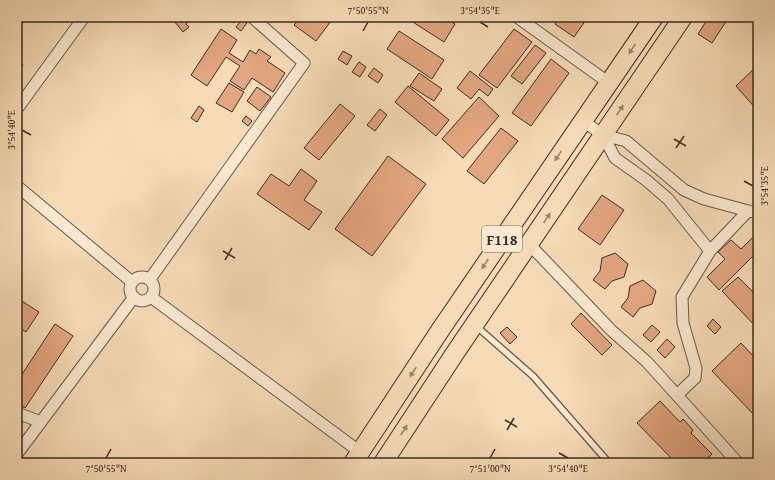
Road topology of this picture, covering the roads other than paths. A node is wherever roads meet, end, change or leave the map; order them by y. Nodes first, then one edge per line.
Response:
1 (84, 17) edge
2 (252, 17) edge
3 (517, 17) edge
4 (654, 17) edge
5 (684, 17) edge
6 (609, 84) junction
7 (17, 108) edge
8 (583, 121) junction
9 (603, 134) junction
10 (17, 186) edge
11 (753, 212) edge
12 (529, 244) junction
13 (710, 251) junction
14 (150, 279) junction
15 (132, 282) junction
16 (134, 297) junction
17 (151, 298) junction
18 (475, 324) junction
19 (677, 395) junction
20 (17, 413) edge
21 (41, 422) junction
22 (17, 454) edge
23 (357, 458) edge
24 (387, 461) edge
25 (609, 463) edge
26 (738, 463) edge

1 - 7 street
2 - 14 street
3 - 6 street
4 -> 6 main road, F118
9 -> 5 main road, F118
6 - 8 main road, F118
8 - 9 street
8 -> 23 main road, F118
9 - 11 street
12 -> 9 main road, F118
9 - 13 street
10 - 15 street
11 - 13 street
12 - 18 main road, F118
12 - 19 street
13 - 19 street
14 - 15 street
14 - 17 street
15 - 16 street
16 - 17 street
16 - 21 street
17 - 23 street
24 -> 18 main road, F118
18 - 25 lane
19 - 26 street
20 - 21 street
21 - 22 street

